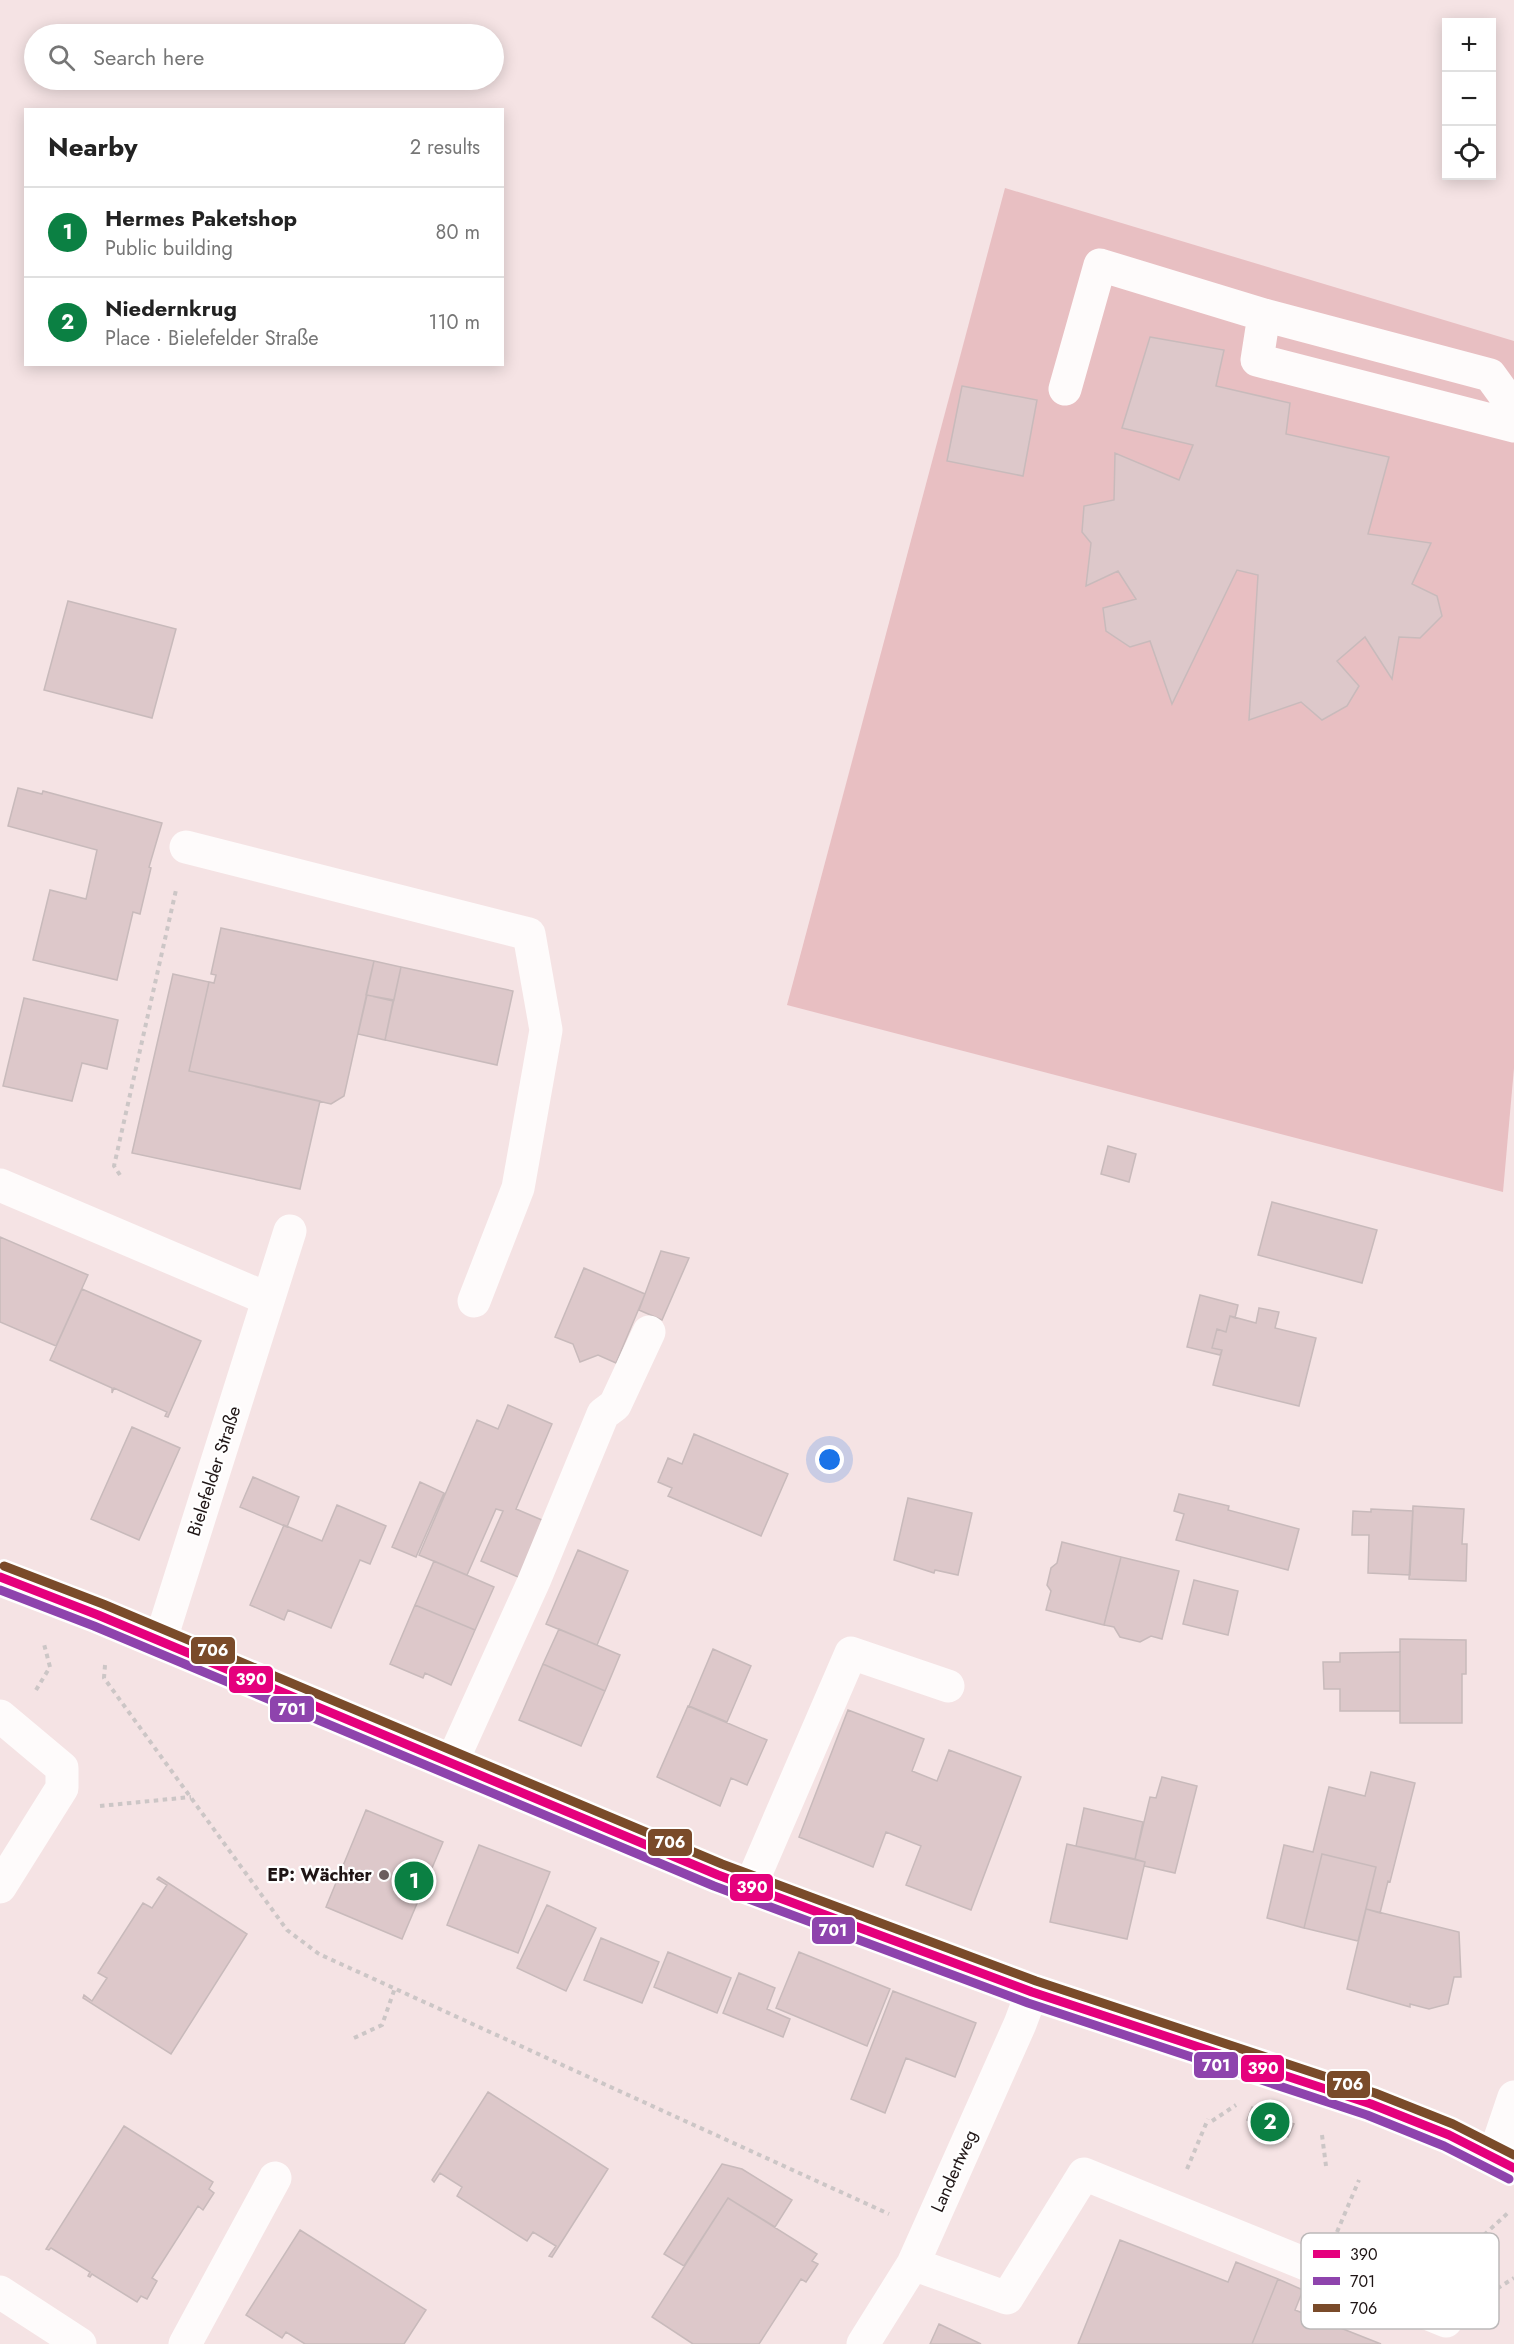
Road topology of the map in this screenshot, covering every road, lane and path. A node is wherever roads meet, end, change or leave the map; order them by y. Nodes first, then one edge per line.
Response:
1 (1264, 315) junction
2 (1065, 389) dead end
3 (1514, 408) edge
4 (1514, 426) edge
5 (186, 847) joint
6 (120, 1175) dead end
7 (0, 1185) edge
8 (291, 1231) dead end
9 (268, 1299) junction
10 (474, 1301) dead end
11 (649, 1332) dead end
12 (0, 1577) edge
13 (160, 1642) junction
14 (105, 1664) dead end
15 (948, 1686) dead end
16 (0, 1716) edge
17 (451, 1764) junction
18 (62, 1788) junction
19 (192, 1797) junction
20 (0, 1887) edge
21 (750, 1887) junction
22 (395, 1988) junction
23 (1032, 1992) junction
24 (354, 2038) dead end
25 (1514, 2097) edge
26 (1208, 2120) dead end
27 (1504, 2162) edge
28 (275, 2178) dead end
29 (1359, 2180) dead end
30 (1514, 2206) edge
31 (1170, 2209) junction
32 (927, 2231) junction
33 (1337, 2233) edge
34 (1486, 2233) edge
35 (1301, 2263) edge
36 (913, 2264) junction
37 (0, 2292) edge
38 (80, 2344) edge
39 (185, 2344) edge
40 (863, 2344) edge

1 - 2 main road
1 - 3 main road
1 - 4 main road
5 - 6 path
5 - 10 main road
7 - 9 main road
8 - 9 main road, Bielefelder Straße
9 - 13 main road, Bielefelder Straße
11 - 17 main road
12 - 13 main road
13 - 17 main road
14 - 19 path
15 - 21 main road
16 - 18 main road
17 - 21 main road
18 - 19 path
18 - 20 main road
19 - 22 path
21 - 23 main road
22 - 24 path
22 - 32 path
23 - 27 main road
23 - 32 main road, Landertweg
25 - 27 main road
26 - 31 path
28 - 39 main road
29 - 33 path
30 - 34 path
31 - 35 main road
31 - 36 main road
32 - 36 main road, Landertweg
36 - 40 main road, Landertweg
37 - 38 main road

